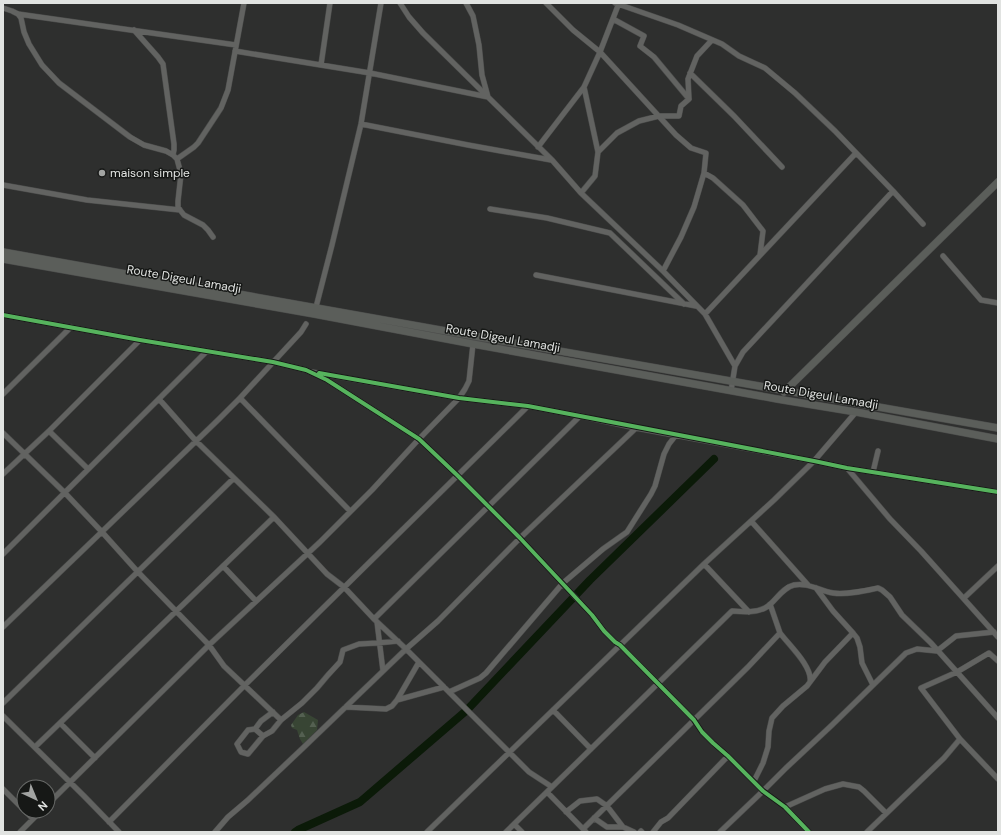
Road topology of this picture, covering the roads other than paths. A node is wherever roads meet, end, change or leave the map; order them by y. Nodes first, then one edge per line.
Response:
1 (244, 3) edge
2 (330, 3) edge
3 (382, 3) edge
4 (400, 3) edge
5 (466, 3) edge
6 (546, 3) edge
7 (618, 3) edge
8 (3, 8) edge
9 (18, 14) junction
10 (613, 19) junction
11 (134, 30) junction
12 (712, 40) junction
13 (236, 48) junction
14 (600, 52) junction
15 (321, 65) junction
16 (370, 73) junction
17 (690, 74) junction
18 (584, 87) junction
19 (488, 97) junction
20 (689, 99) junction
21 (659, 116) junction
22 (362, 124) junction
23 (538, 147) junction
24 (598, 152) junction
25 (856, 153) junction
26 (175, 157) junction
27 (552, 160) junction
28 (782, 167) dead end
29 (704, 173) junction
30 (998, 182) edge
31 (3, 184) edge
32 (893, 191) junction
33 (581, 193) junction
34 (490, 209) dead end
35 (180, 210) junction
36 (923, 224) dead end
37 (213, 237) dead end
38 (3, 252) edge
39 (760, 255) junction
40 (943, 256) dead end
41 (3, 259) edge
42 (663, 271) junction
43 (536, 275) dead end
44 (998, 303) edge
45 (684, 304) junction
46 (697, 306) junction
47 (315, 311) junction
48 (705, 314) junction
49 (3, 315) edge
50 (306, 324) dead end
51 (71, 327) junction
52 (140, 340) junction
53 (473, 344) junction
54 (207, 351) junction
55 (273, 362) junction
56 (735, 366) junction
57 (306, 370) junction
58 (733, 382) junction
59 (731, 391) junction
60 (786, 391) junction
61 (3, 394) edge
62 (240, 398) junction
63 (458, 398) junction
64 (158, 399) junction
65 (777, 399) junction
66 (528, 406) junction
67 (856, 412) junction
68 (580, 416) junction
69 (636, 428) junction
70 (998, 428) edge
71 (49, 431) junction
72 (3, 433) edge
73 (676, 435) junction
74 (419, 439) junction
75 (998, 439) edge
76 (196, 441) junction
77 (878, 451) dead end
78 (25, 454) junction
79 (814, 460) junction
80 (847, 468) junction
81 (88, 469) junction
82 (873, 472) junction
83 (3, 474) edge
84 (457, 475) junction
85 (234, 478) junction
86 (65, 492) junction
87 (998, 492) edge
88 (488, 506) junction
89 (350, 511) junction
90 (274, 517) junction
91 (751, 521) junction
92 (102, 532) junction
93 (520, 538) junction
94 (308, 553) junction
95 (3, 554) edge
96 (704, 564) junction
97 (223, 566) junction
98 (998, 566) edge
99 (137, 571) junction
100 (563, 583) junction
101 (808, 586) junction
102 (344, 587) junction
103 (816, 588) junction
104 (964, 598) junction
105 (256, 601) junction
106 (770, 604) junction
107 (176, 611) junction
108 (749, 612) junction
109 (375, 621) junction
110 (3, 627) edge
111 (994, 632) junction
112 (780, 633) junction
113 (853, 633) junction
114 (998, 637) edge
115 (398, 641) junction
116 (379, 643) junction
117 (209, 645) junction
118 (620, 645) junction
119 (406, 649) junction
120 (938, 651) junction
121 (998, 661) edge
122 (419, 662) junction
123 (383, 671) junction
124 (957, 672) junction
125 (810, 682) junction
126 (657, 683) junction
127 (244, 685) junction
128 (873, 685) junction
129 (444, 687) junction
130 (449, 692) junction
131 (397, 700) junction
132 (3, 703) edge
133 (346, 707) junction
134 (553, 710) junction
135 (273, 712) junction
136 (3, 716) edge
137 (998, 718) edge
138 (281, 720) junction
139 (694, 720) junction
140 (60, 723) junction
141 (254, 729) junction
142 (263, 736) junction
143 (960, 739) junction
144 (35, 747) junction
145 (591, 749) junction
146 (509, 753) junction
147 (728, 756) junction
148 (95, 758) junction
149 (998, 779) edge
150 (754, 781) junction
151 (71, 782) junction
152 (552, 787) junction
153 (3, 789) edge
154 (763, 791) junction
155 (547, 792) junction
156 (56, 796) edge
157 (16, 801) edge
158 (606, 806) junction
159 (785, 807) junction
160 (566, 812) junction
161 (886, 813) junction
162 (594, 818) junction
163 (33, 819) edge
164 (109, 822) junction
165 (514, 824) junction
166 (623, 827) junction
167 (584, 830) edge
168 (20, 832) edge
169 (119, 832) edge
170 (215, 832) edge
171 (427, 832) edge
172 (506, 832) edge
173 (522, 832) edge
174 (634, 832) edge
175 (653, 832) edge
176 (720, 832) edge
177 (809, 832) edge
178 (867, 832) edge

1 - 13 street
2 - 15 street
3 - 16 street
4 - 19 street
5 - 19 street
6 - 14 street
7 - 10 street
7 - 12 street
8 - 9 street
9 - 11 street
9 - 26 street
10 - 14 street
10 - 20 street
11 - 13 street
11 - 26 street
12 - 17 street
12 - 25 street
13 - 15 street
13 - 26 street
14 - 18 street
14 - 21 street
15 - 16 street
16 - 19 street
16 - 22 street
17 - 20 street
17 - 28 street
18 - 23 street
18 - 24 street
19 - 23 street
20 - 21 street
21 - 24 street
21 - 29 street
22 - 27 street
22 - 47 street
23 - 27 street
24 - 33 street
25 - 32 street
25 - 39 street
26 - 35 street
27 - 33 street
29 - 39 street
29 - 42 street
30 - 60 main road
31 - 35 street
32 - 36 street
32 - 56 street
33 - 42 street
34 - 45 street
35 - 37 street
38 - 47 main road, Route Digeul Lamadji
39 - 48 street
40 - 44 street
41 - 47 main road, Route Digeul Lamadji
42 - 46 street
43 - 45 street
45 - 46 street
46 - 48 street
47 - 53 main road, Route Digeul Lamadji
47 - 58 main road, Route Digeul Lamadji
48 - 56 street
49 - 51 street
50 - 55 street
51 - 52 street
51 - 61 street
52 - 54 street
52 - 71 street
53 - 59 main road, Route Digeul Lamadji
53 - 63 street
54 - 55 street
54 - 64 street
55 - 57 street
55 - 62 street
56 - 58 street
57 - 63 street
57 - 74 street
58 - 59 street
58 - 60 main road, Route Digeul Lamadji
59 - 65 main road, Route Digeul Lamadji
60 - 65 main road
60 - 70 main road, Route Digeul Lamadji
62 - 76 street
62 - 89 street
63 - 66 street
63 - 74 street
64 - 76 street
64 - 81 street
65 - 67 main road, Route Digeul Lamadji
66 - 68 street
66 - 84 street
67 - 75 main road, Route Digeul Lamadji
67 - 79 street
68 - 69 street
68 - 88 street
69 - 73 street
69 - 93 street
71 - 78 street
71 - 81 street
72 - 78 street
73 - 79 street
73 - 100 street
74 - 84 street
74 - 89 street
76 - 85 street
76 - 92 street
77 - 82 street
78 - 83 street
78 - 86 street
79 - 80 street
79 - 91 street
80 - 82 street
80 - 104 street
81 - 86 street
82 - 87 street
84 - 88 street
84 - 102 street
85 - 90 street
85 - 99 street
86 - 92 street
86 - 95 street
88 - 93 street
88 - 109 street
89 - 94 street
90 - 94 street
90 - 97 street
91 - 96 street
91 - 101 street
92 - 99 street
92 - 110 street
93 - 100 street
93 - 119 street
94 - 102 street
94 - 105 street
96 - 108 street
96 - 118 street
97 - 105 street
97 - 107 street
98 - 104 street
99 - 107 street
99 - 132 street
100 - 118 street
100 - 130 street
101 - 103 street
101 - 106 street
102 - 109 street
102 - 127 street
103 - 113 street
103 - 120 street
104 - 111 street
105 - 117 street
106 - 108 street
106 - 112 street
107 - 117 street
107 - 140 street
108 - 126 street
109 - 115 street
109 - 116 street
111 - 114 street
111 - 120 street
112 - 125 street
112 - 139 street
113 - 125 street
113 - 128 street
115 - 116 street
115 - 119 street
116 - 123 street
116 - 138 street
117 - 127 street
117 - 148 street
118 - 126 street
118 - 134 street
119 - 122 street
119 - 123 street
120 - 124 street
120 - 128 street
121 - 124 street
122 - 129 street
122 - 131 street
123 - 133 street
124 - 137 street
124 - 143 street
125 - 150 street
126 - 139 street
126 - 145 street
127 - 135 street
127 - 164 street
128 - 154 street
129 - 130 street
129 - 131 street
130 - 146 street
131 - 133 street
133 - 170 street
134 - 145 street
134 - 146 street
135 - 138 street
135 - 141 street
136 - 144 street
138 - 142 street
139 - 147 street
139 - 158 street
140 - 144 street
140 - 148 street
141 - 142 street
141 - 142 street
143 - 149 street
143 - 161 street
144 - 151 street
145 - 152 street
146 - 152 street
146 - 171 street
147 - 150 street
147 - 175 street
148 - 151 street
150 - 154 street
151 - 156 street
151 - 164 street
152 - 155 street
153 - 157 street
154 - 159 street
154 - 176 street
155 - 160 street
155 - 165 street
158 - 160 street
158 - 162 street
158 - 166 street
159 - 161 street
159 - 177 street
160 - 167 street
161 - 178 street
162 - 166 street
162 - 167 street
163 - 168 street
164 - 169 street
165 - 172 street
165 - 173 street
166 - 174 street

